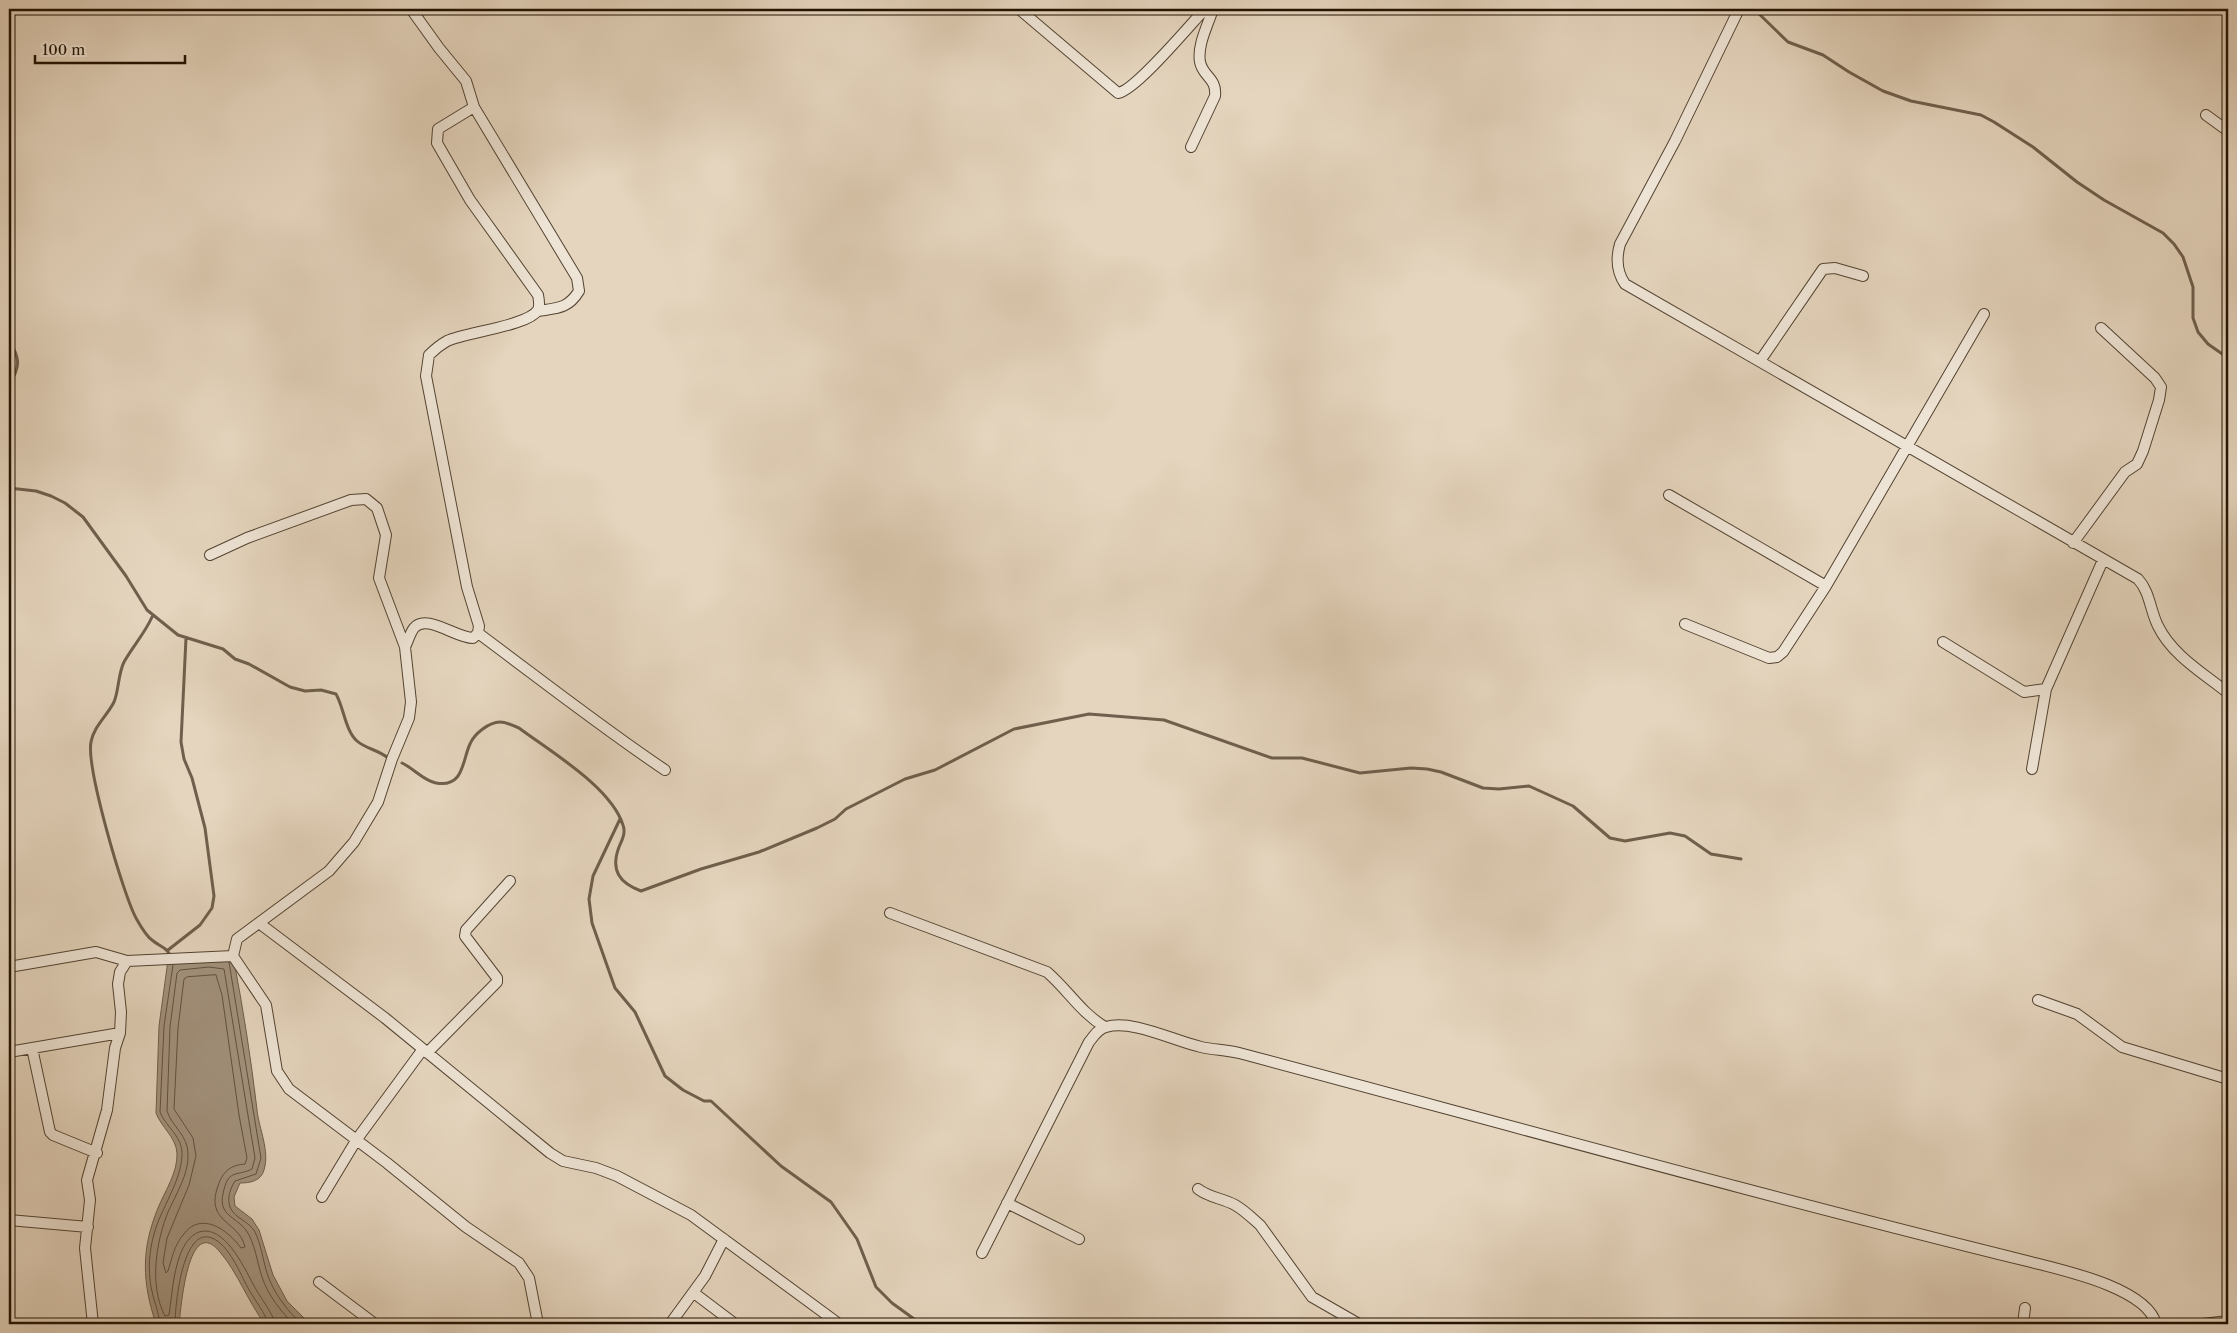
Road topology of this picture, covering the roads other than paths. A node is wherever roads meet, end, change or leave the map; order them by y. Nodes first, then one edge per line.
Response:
1 (411, 9) edge
2 (1020, 9) edge
3 (1205, 9) edge
4 (1213, 9) edge
5 (1739, 9) edge
6 (474, 106) junction
7 (2206, 115) dead end
8 (2228, 131) edge
9 (1191, 147) dead end
10 (1863, 276) dead end
11 (538, 311) junction
12 (1984, 314) dead end
13 (2101, 328) dead end
14 (1760, 361) junction
15 (1906, 448) junction
16 (1669, 495) dead end
17 (2073, 543) junction
18 (210, 555) dead end
19 (2103, 560) junction
20 (1826, 586) junction
21 (1684, 624) dead end
22 (478, 633) junction
23 (1943, 642) dead end
24 (406, 647) junction
25 (2046, 689) junction
26 (2228, 693) edge
27 (2032, 769) dead end
28 (665, 770) dead end
29 (510, 881) dead end
30 (890, 913) dead end
31 (259, 922) junction
32 (233, 956) junction
33 (127, 961) junction
34 (9, 967) edge
35 (2038, 1000) dead end
36 (1105, 1027) junction
37 (120, 1033) junction
38 (32, 1048) junction
39 (425, 1051) junction
40 (9, 1052) edge
41 (2228, 1079) edge
42 (357, 1139) junction
43 (97, 1152) junction
44 (1198, 1190) dead end
45 (322, 1196) dead end
46 (1007, 1203) junction
47 (9, 1220) edge
48 (88, 1227) junction
49 (724, 1239) junction
50 (1079, 1239) dead end
51 (982, 1252) dead end
52 (319, 1282) dead end
53 (694, 1293) junction
54 (2025, 1308) dead end
55 (2228, 1320) edge
56 (93, 1324) edge
57 (375, 1324) edge
58 (538, 1324) edge
59 (670, 1324) edge
60 (735, 1324) edge
61 (838, 1324) edge
62 (1359, 1324) edge
63 (2023, 1324) edge
64 (2156, 1324) edge
65 (2202, 1324) edge

1 - 6 street
2 - 3 street
4 - 9 street
5 - 14 street
6 - 11 street
6 - 11 street
7 - 8 street
10 - 14 street
11 - 22 street
12 - 15 street
13 - 17 street
14 - 15 street
15 - 17 street
15 - 20 street
16 - 20 street
17 - 19 street
18 - 24 street
19 - 25 street
19 - 26 street
20 - 21 street
22 - 24 street
22 - 28 street
23 - 25 street
24 - 31 street
25 - 27 street
29 - 39 street
30 - 36 street
31 - 32 street
31 - 39 street
32 - 33 street
32 - 42 street
33 - 34 street
33 - 37 street
35 - 41 street
36 - 46 street
36 - 64 street
37 - 38 street
37 - 43 street
38 - 40 street
38 - 43 street
39 - 42 street
39 - 49 street
42 - 45 street
42 - 58 street
43 - 48 street
44 - 62 street
46 - 50 street
46 - 51 street
47 - 48 street
48 - 56 street
49 - 53 street
49 - 61 street
52 - 57 street
53 - 59 street
53 - 60 street
54 - 63 street
55 - 65 street

